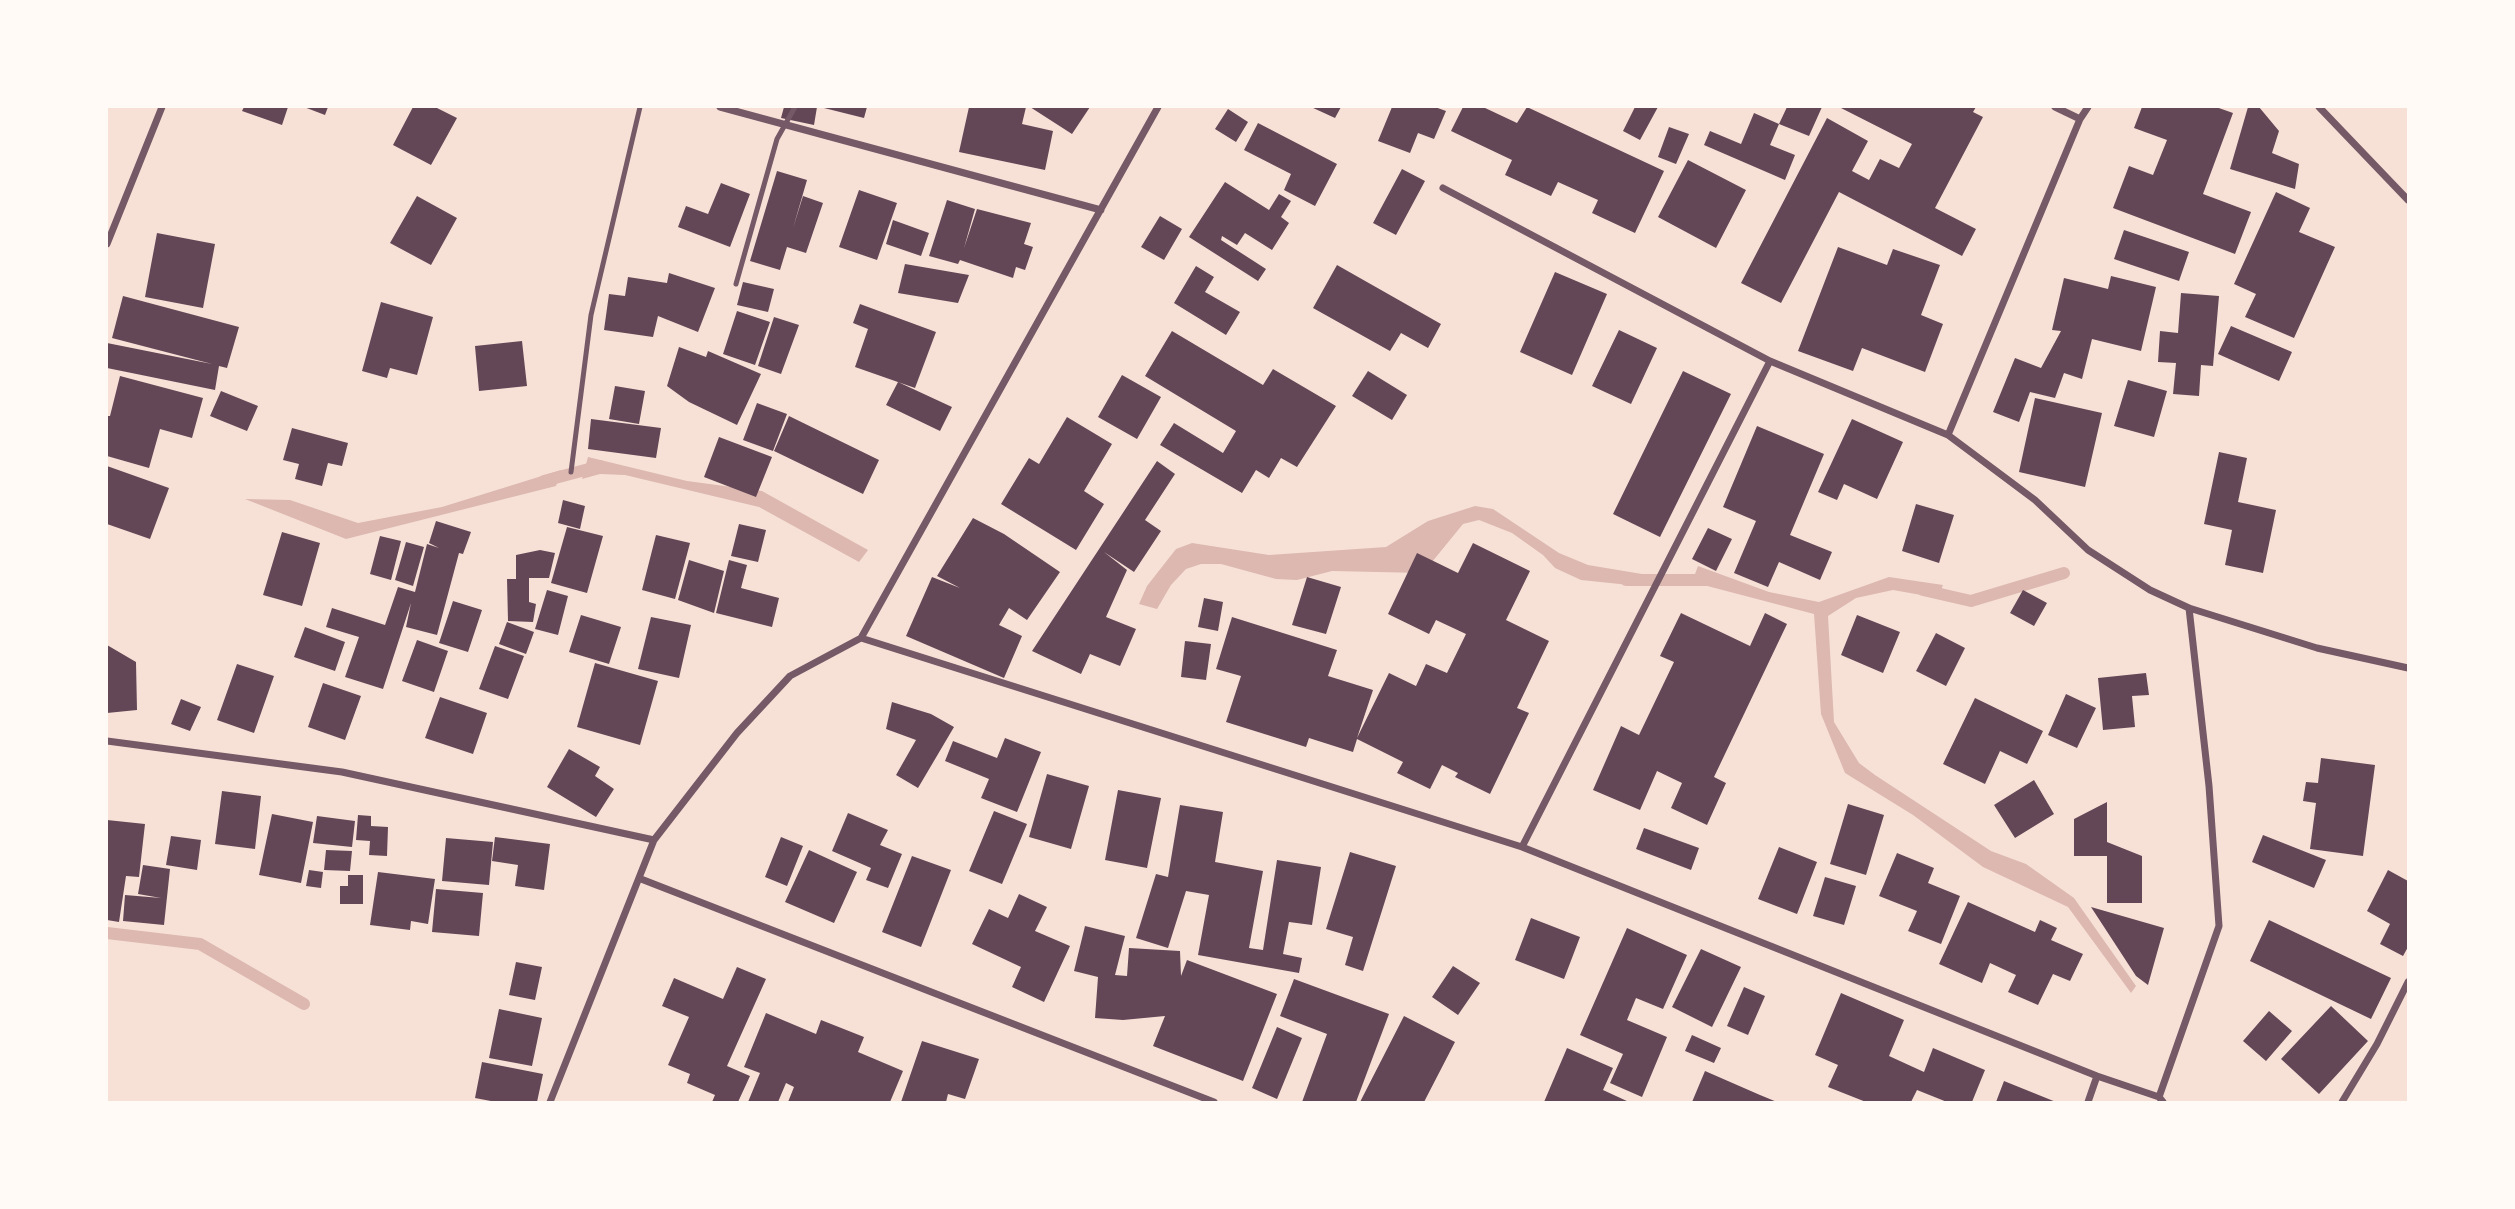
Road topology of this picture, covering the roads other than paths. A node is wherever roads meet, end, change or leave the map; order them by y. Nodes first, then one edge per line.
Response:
1 (162, 107) edge
2 (640, 107) edge
3 (720, 107) edge
4 (795, 107) edge
5 (1158, 107) edge
6 (2054, 107) edge
7 (2088, 107) edge
8 (2319, 107) edge
9 (2080, 119) junction
10 (783, 124) junction
11 (1443, 188) dead end
12 (2408, 200) edge
13 (1101, 210) junction
14 (107, 244) edge
15 (736, 284) dead end
16 (1770, 361) junction
17 (1948, 435) junction
18 (571, 472) dead end
19 (2189, 608) junction
20 (862, 638) junction
21 (2408, 668) edge
22 (107, 741) edge
23 (654, 840) junction
24 (1522, 847) junction
25 (641, 879) junction
26 (2408, 982) edge
27 (2097, 1076) junction
28 (2161, 1100) edge
29 (550, 1102) edge
30 (1214, 1102) edge
31 (2088, 1102) edge
32 (2342, 1102) edge

1 - 14 street
2 - 18 lane
3 - 10 street
4 - 10 lane
5 - 13 street
6 - 9 street
7 - 9 street
8 - 12 street
9 - 17 street
10 - 13 street
10 - 15 lane
11 - 16 street
13 - 20 street
16 - 17 street
16 - 24 street
17 - 19 street
19 - 21 street
19 - 28 street
20 - 23 street
20 - 24 street
22 - 23 street
23 - 25 street
24 - 27 street
25 - 29 street
25 - 30 street
26 - 32 street
27 - 28 street
27 - 31 street

